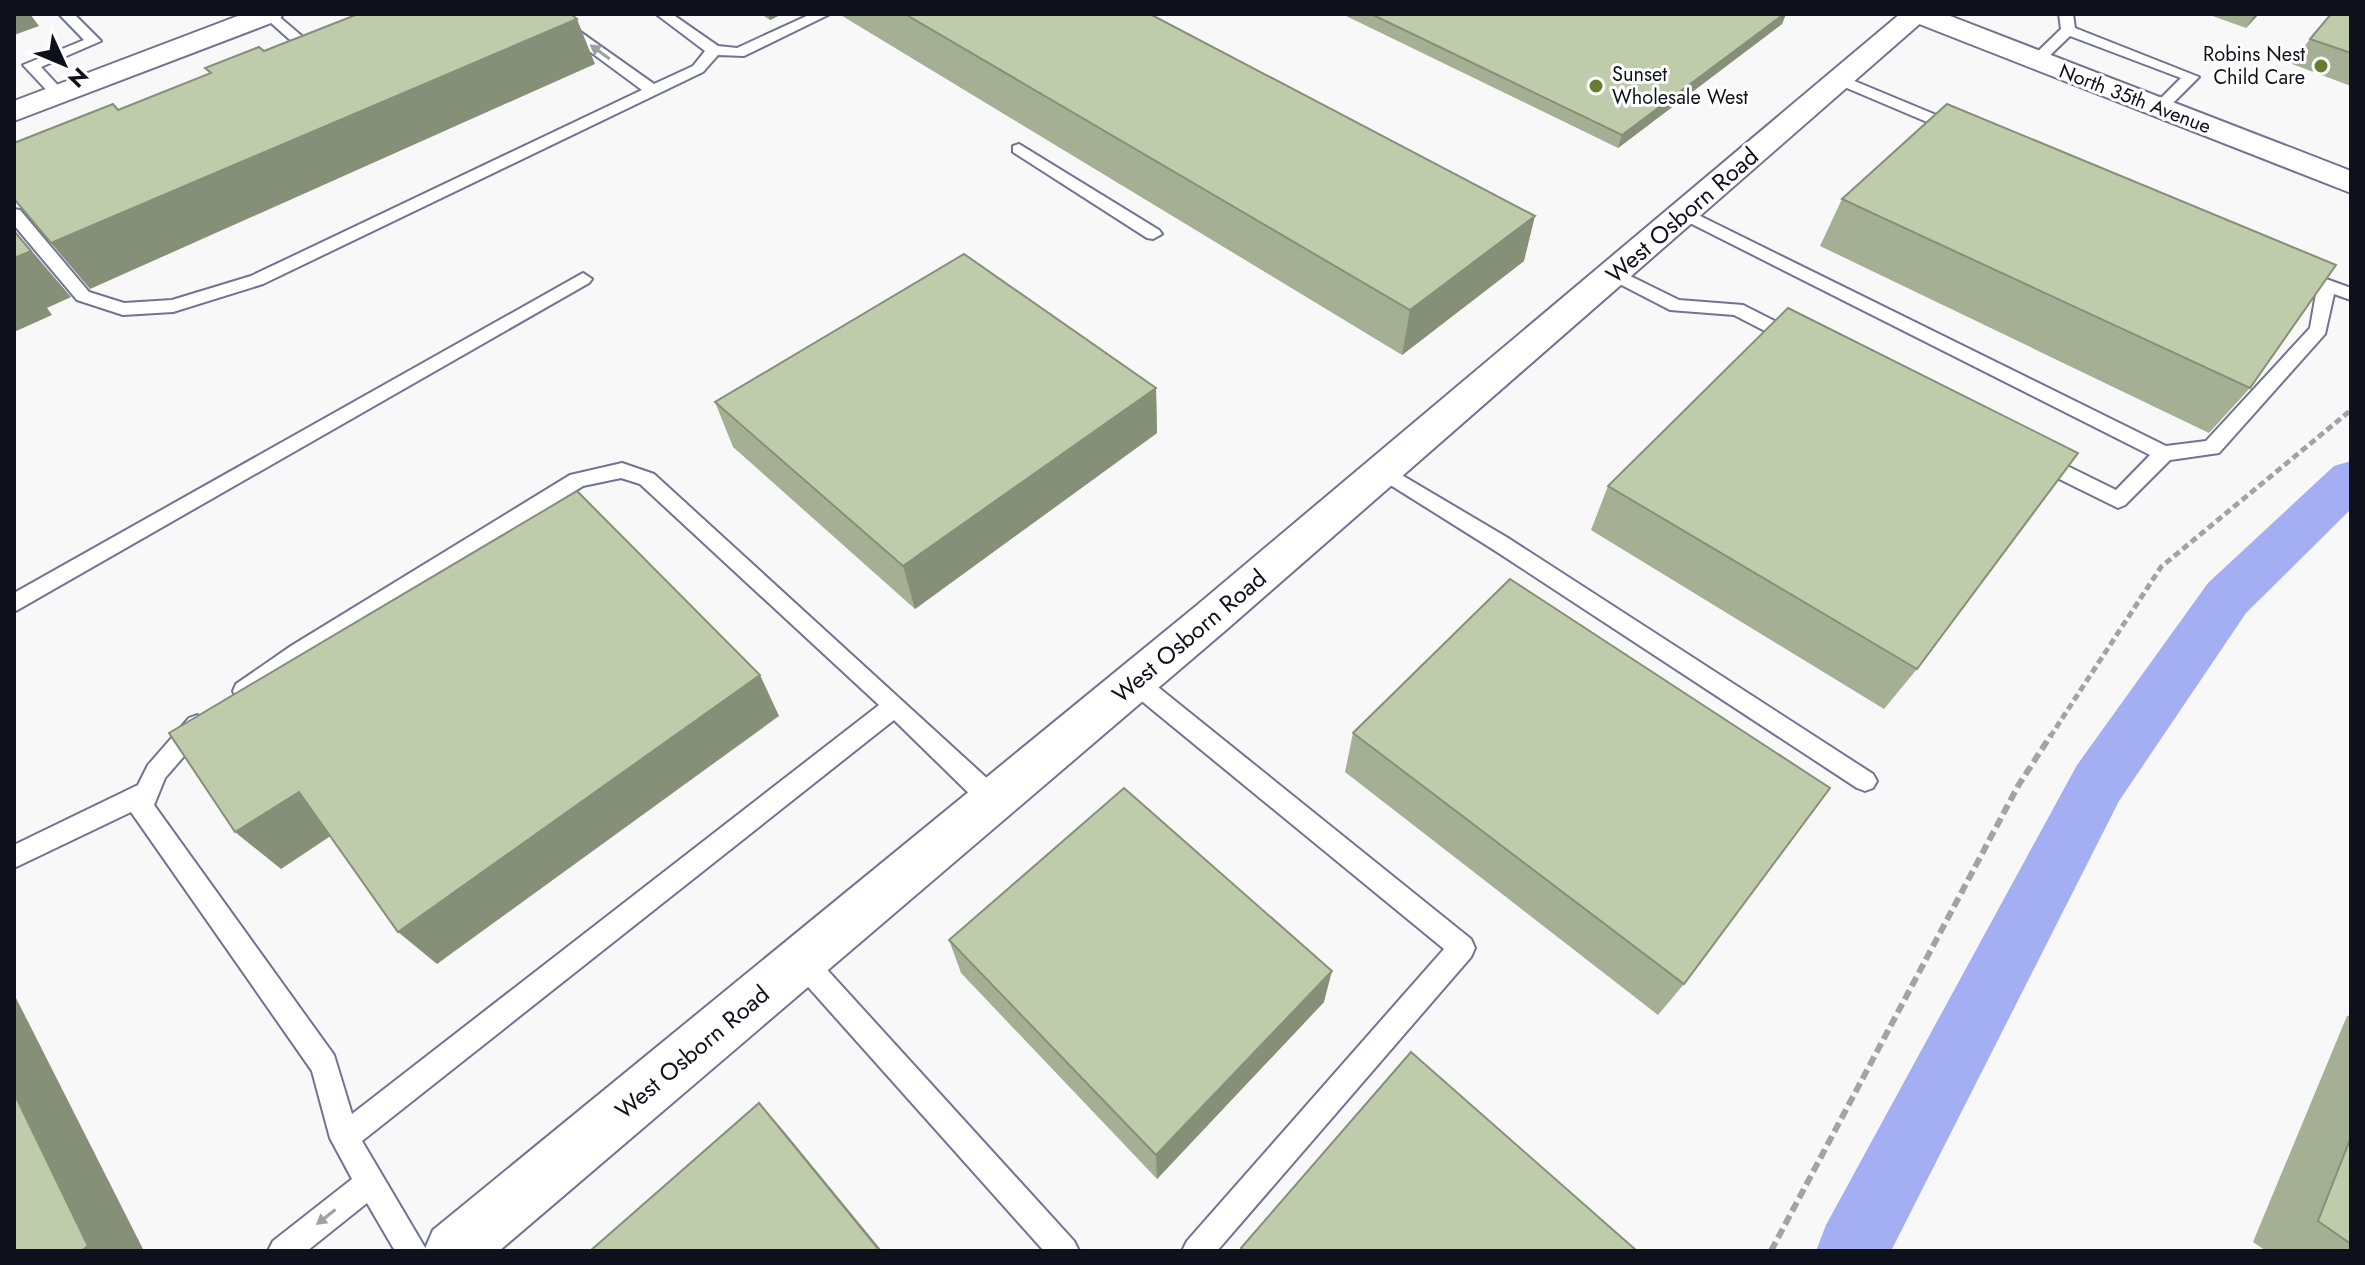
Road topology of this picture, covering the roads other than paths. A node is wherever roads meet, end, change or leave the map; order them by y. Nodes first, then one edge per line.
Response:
1 (66, 14) edge
2 (268, 14) edge
3 (546, 14) edge
4 (663, 14) edge
5 (823, 14) edge
6 (1918, 14) edge
7 (2067, 22) edge
8 (714, 50) junction
9 (311, 52) edge
10 (2037, 60) junction
11 (31, 65) junction
12 (14, 71) edge
13 (1840, 80) junction
14 (653, 91) junction
15 (59, 95) junction
16 (2159, 108) junction
17 (14, 112) edge
18 (1980, 139) edge
19 (1019, 149) dead end
20 (2351, 183) edge
21 (1684, 213) junction
22 (14, 214) edge
23 (1153, 234) dead end
24 (1614, 274) junction
25 (2297, 274) edge
26 (583, 279) dead end
27 (2326, 286) junction
28 (2351, 294) edge
29 (1822, 352) edge
30 (2019, 451) edge
31 (2164, 453) junction
32 (1383, 471) junction
33 (14, 603) edge
34 (1135, 682) junction
35 (895, 706) junction
36 (1865, 781) dead end
37 (148, 792) junction
38 (993, 800) junction
39 (14, 857) edge
40 (802, 961) junction
41 (344, 1138) junction
42 (370, 1183) junction
43 (283, 1251) edge
44 (412, 1251) edge
45 (454, 1251) edge
46 (1064, 1251) edge
47 (1197, 1251) edge

1 - 11 lane
2 - 9 lane
2 - 15 street
14 -> 3 lane
4 - 8 lane
5 - 8 lane
6 - 10 street, North 35th Avenue
6 - 13 street, West Osborn Road
7 - 10 lane
7 - 16 lane
8 - 14 lane
10 - 16 street, North 35th Avenue
11 - 12 lane
11 - 15 lane
13 - 18 lane
13 - 21 street, West Osborn Road
14 - 22 lane
15 - 17 street
16 - 20 street, North 35th Avenue
19 - 23 lane
21 - 24 street, West Osborn Road
21 - 31 lane
24 - 29 lane
24 - 32 street, West Osborn Road
25 - 27 lane
26 - 33 lane
27 - 28 lane
27 - 31 lane
30 - 31 lane
32 - 34 street, West Osborn Road
32 - 36 lane
34 - 38 street, West Osborn Road
34 - 47 lane
35 - 37 lane
35 - 38 lane
35 - 41 lane
37 - 39 lane
37 - 41 lane
38 - 40 street, West Osborn Road
40 - 45 street, West Osborn Road
40 - 46 lane
41 - 42 lane
42 -> 43 lane
42 - 44 lane

